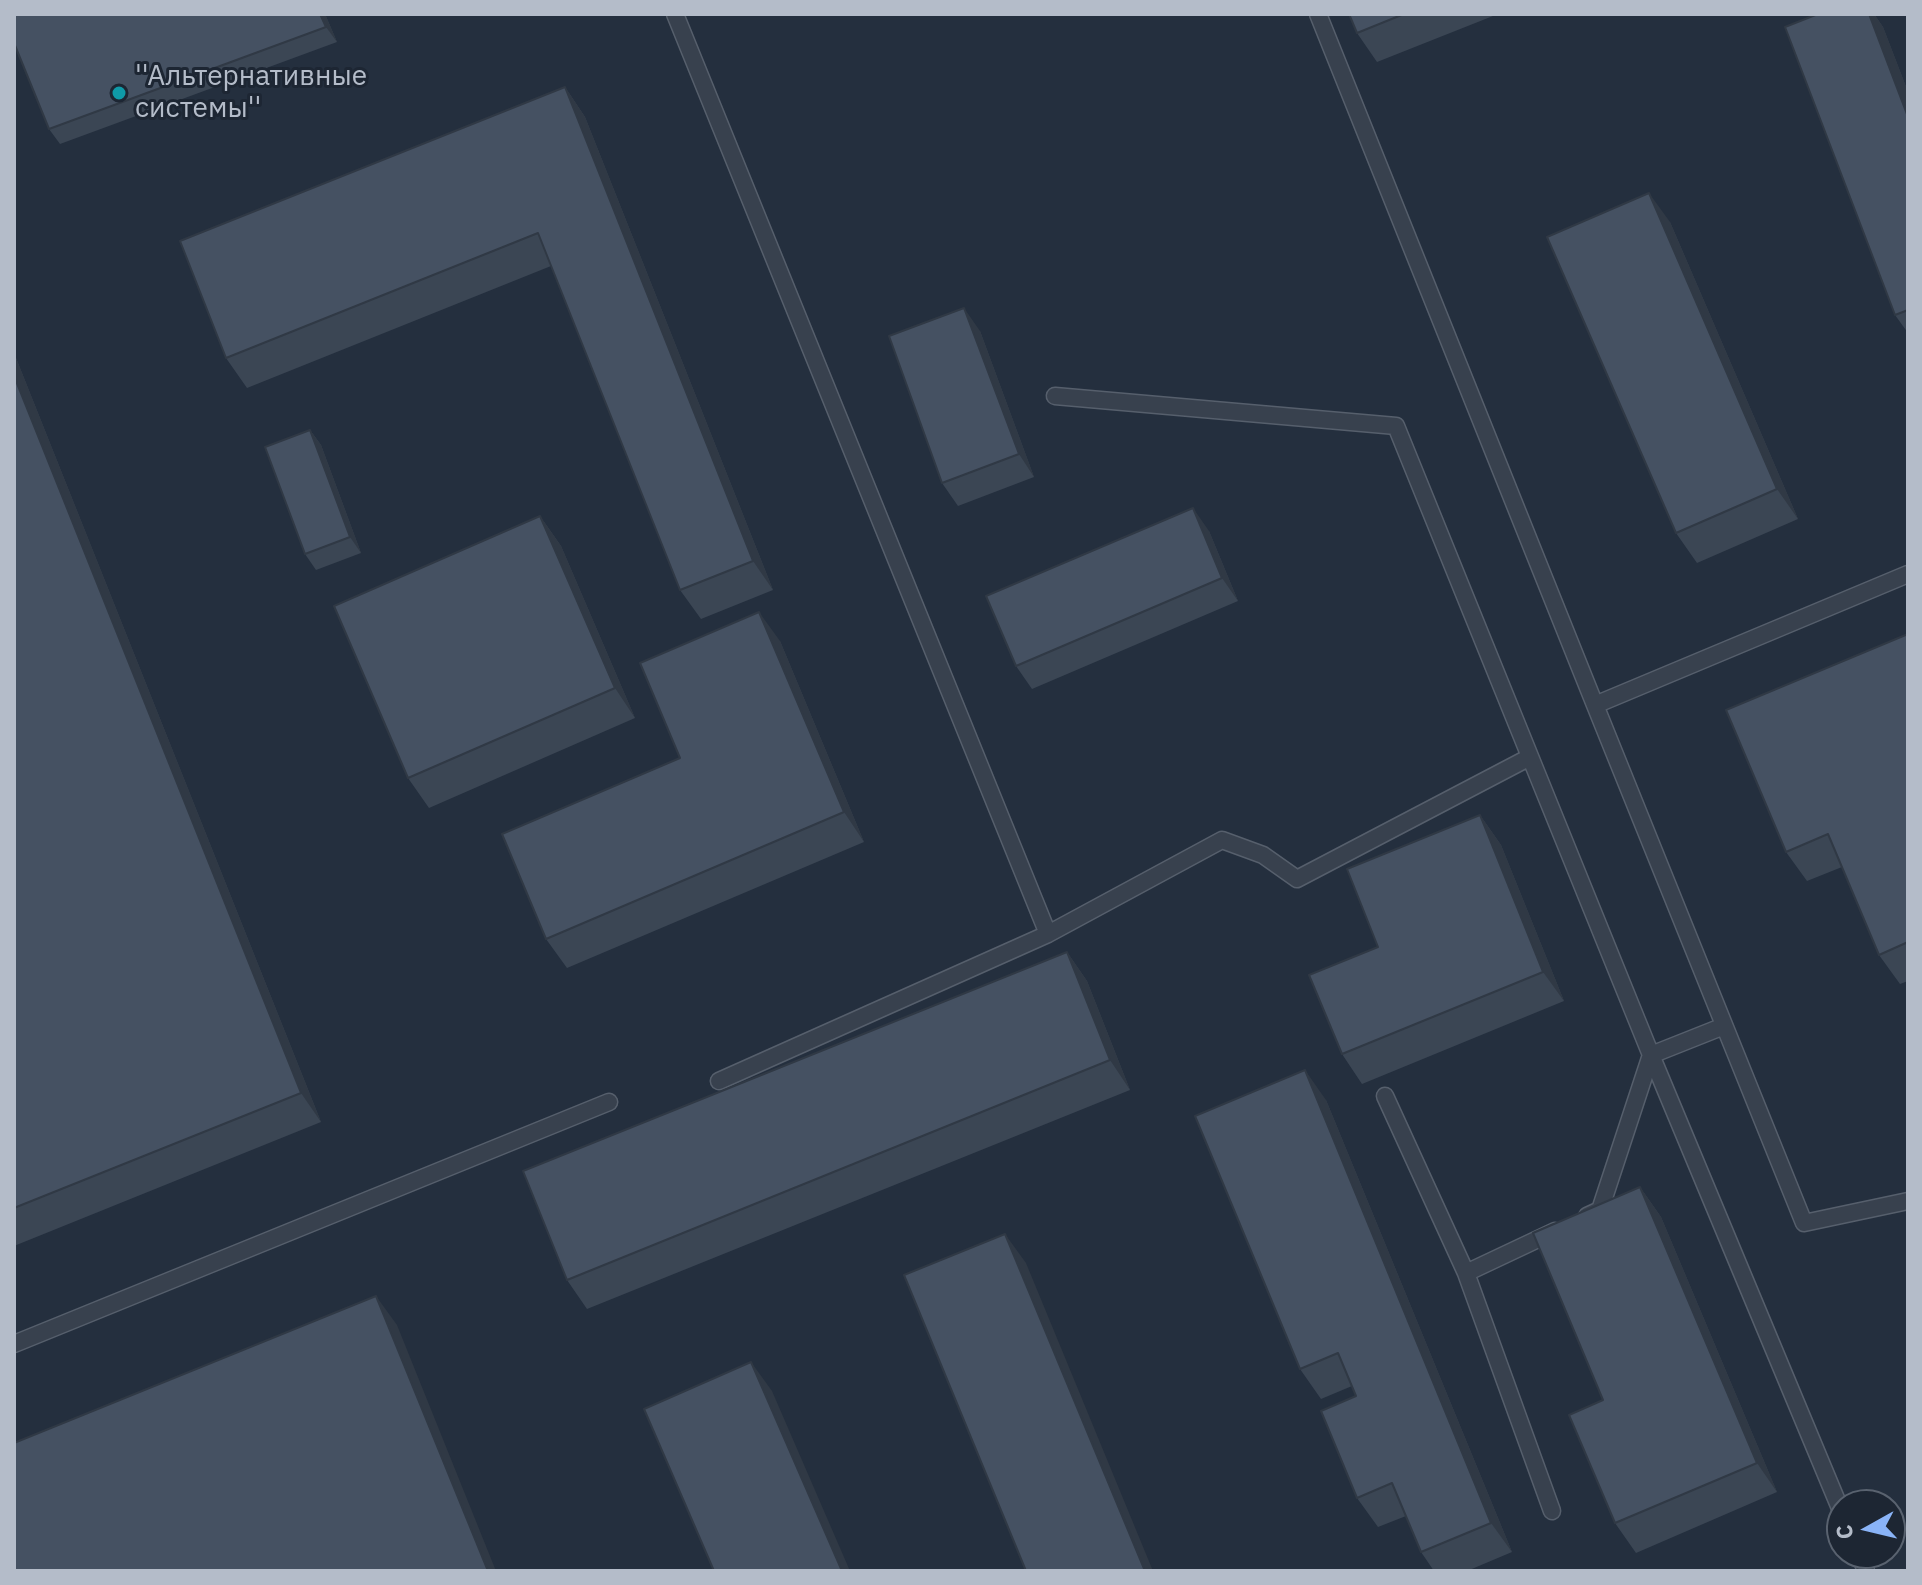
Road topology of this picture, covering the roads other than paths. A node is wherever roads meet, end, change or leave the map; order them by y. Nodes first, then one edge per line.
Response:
1 (675, 14) edge
2 (1318, 14) edge
3 (1055, 396) dead end
4 (1908, 574) edge
5 (1595, 705) junction
6 (1530, 757) junction
7 (1048, 934) junction
8 (1724, 1026) junction
9 (1651, 1055) junction
10 (719, 1081) dead end
11 (1385, 1096) dead end
12 (609, 1102) dead end
13 (1908, 1201) edge
14 (1466, 1273) junction
15 (14, 1344) edge
16 (1832, 1489) edge
17 (1552, 1511) dead end

1 - 7 lane
2 - 5 lane
3 - 6 lane
4 - 5 lane
5 - 8 lane
6 - 7 lane
6 - 9 lane
7 - 10 lane
8 - 9 lane
8 - 13 lane
9 - 14 lane
9 - 16 lane
11 - 14 lane
12 - 15 lane
14 - 17 lane

